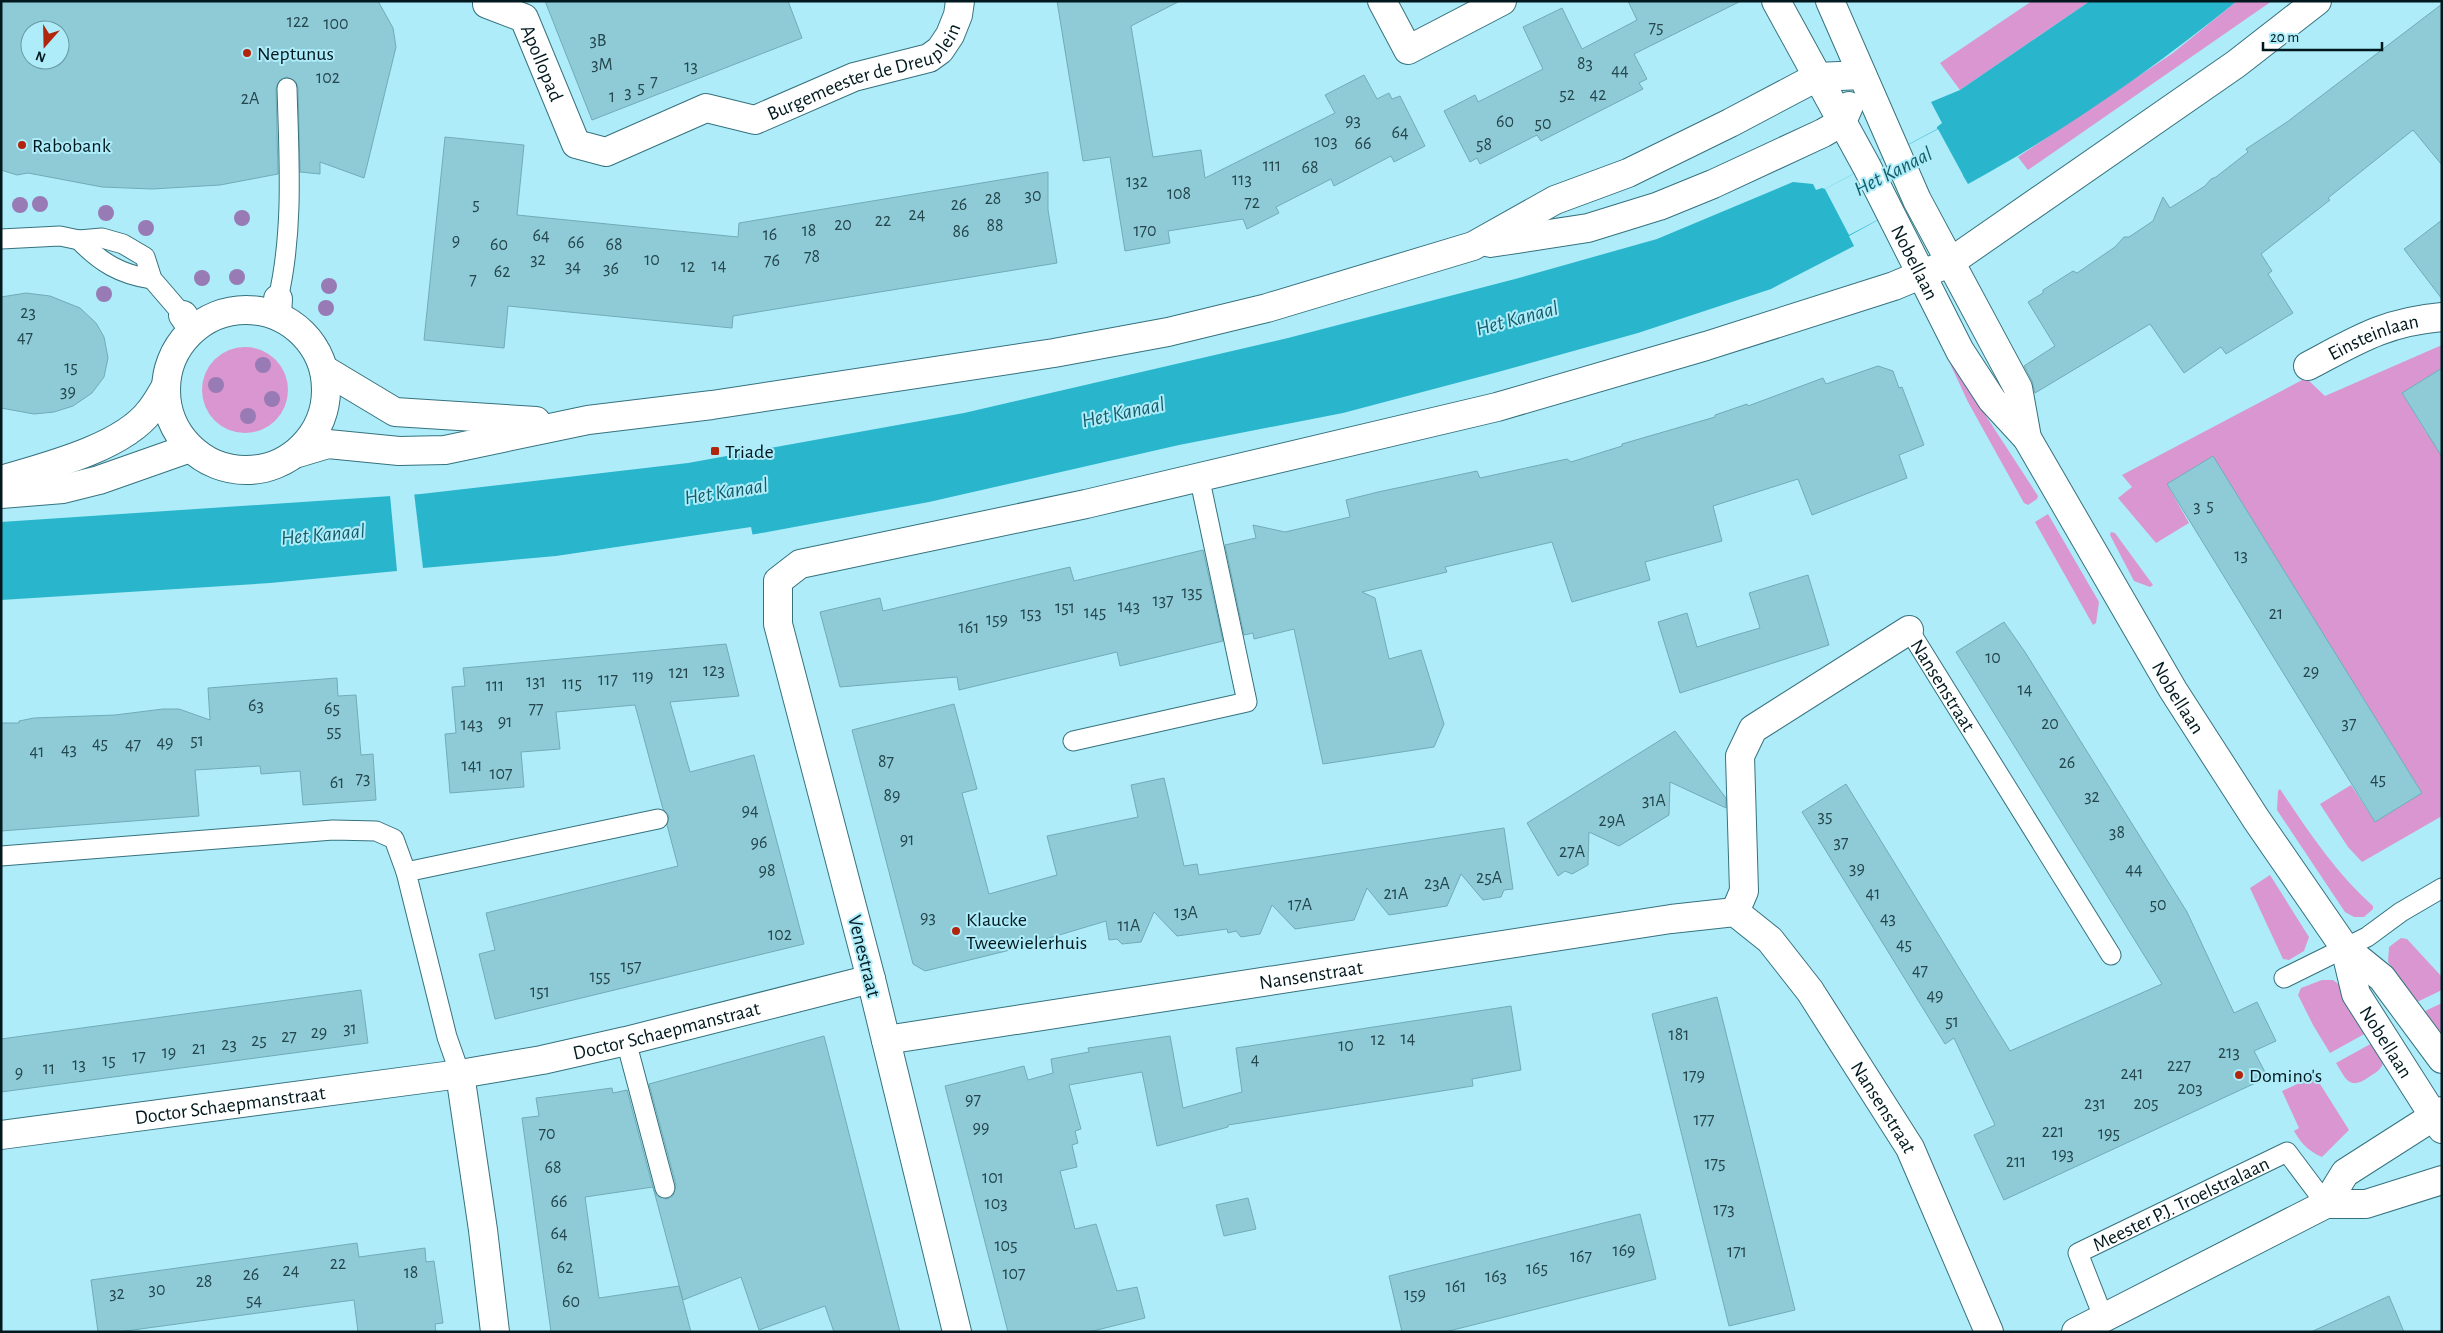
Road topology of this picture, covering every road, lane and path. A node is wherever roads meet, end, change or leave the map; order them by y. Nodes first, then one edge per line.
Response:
1 (960, 1) edge
2 (1382, 1) edge
3 (1502, 1) edge
4 (1776, 1) edge
5 (1830, 1) edge
6 (2317, 1) edge
7 (487, 4) dead end
8 (1862, 75) junction
9 (1816, 77) junction
10 (287, 88) dead end
11 (1842, 122) junction
12 (576, 144) joint
13 (1, 239) edge
14 (79, 240) junction
15 (1473, 246) junction
16 (1949, 262) junction
17 (1922, 275) junction
18 (152, 279) junction
19 (278, 307) junction
20 (2442, 317) edge
21 (188, 322) junction
22 (2308, 366) dead end
23 (325, 370) junction
24 (165, 388) junction
25 (574, 423) junction
26 (2026, 438) junction
27 (190, 448) junction
28 (298, 453) junction
29 (1199, 476) junction
30 (1, 480) edge
31 (1, 494) edge
32 (1909, 630) joint
33 (1073, 741) dead end
34 (658, 819) dead end
35 (1, 856) edge
36 (406, 872) junction
37 (2442, 888) edge
38 (1735, 912) junction
39 (2344, 948) junction
40 (2111, 955) dead end
41 (2284, 978) dead end
42 (871, 979) junction
43 (886, 1040) junction
44 (626, 1041) junction
45 (2442, 1058) edge
46 (460, 1074) junction
47 (2439, 1119) edge
48 (1, 1135) edge
49 (2442, 1180) edge
50 (665, 1188) dead end
51 (2326, 1204) junction
52 (2104, 1319) junction
53 (495, 1332) edge
54 (957, 1332) edge
55 (1990, 1332) edge
56 (2076, 1332) edge

1 - 12 street, Burgemeester de Dreuplein
2 - 3 street
4 - 9 street, Nobellaan
5 - 8 street, Nobellaan
6 - 16 street
7 - 12 street, Apollopad
8 - 9 street
8 - 11 street
8 - 16 street, Nobellaan
9 - 11 street, Nobellaan
9 - 15 street
10 - 19 lane
11 - 15 street
11 - 17 street, Nobellaan
13 - 14 lane
14 - 18 lane
14 - 18 lane
15 - 25 street
16 - 17 street
16 - 26 street, Nobellaan
17 - 26 street, Nobellaan
17 - 29 street
18 - 21 lane
19 - 21 street
19 - 23 street
20 - 22 street, Einsteinlaan
21 - 24 street
23 - 25 street
23 - 28 street
24 - 27 street
24 - 30 street
25 - 28 street
26 - 39 street, Nobellaan
27 - 28 street
27 - 31 street
29 - 33 lane
29 - 42 street, Venestraat
32 - 38 street, Nansenstraat
32 - 40 lane, Nansenstraat
34 - 36 lane
35 - 36 lane
36 - 46 lane
37 - 39 lane
38 - 43 street, Nansenstraat
38 - 55 street, Nansenstraat
39 - 41 lane
39 - 45 street, Nobellaan
39 - 47 street, Nobellaan
42 - 43 street, Venestraat
42 - 44 street, Doctor Schaepmanstraat
43 - 54 street, Venestraat
44 - 46 street, Doctor Schaepmanstraat
44 - 50 lane
46 - 48 street, Doctor Schaepmanstraat
46 - 53 street
47 - 51 street
49 - 51 street
51 - 52 street
51 - 52 lane, Meester P.J. Troelstralaan
52 - 56 street

